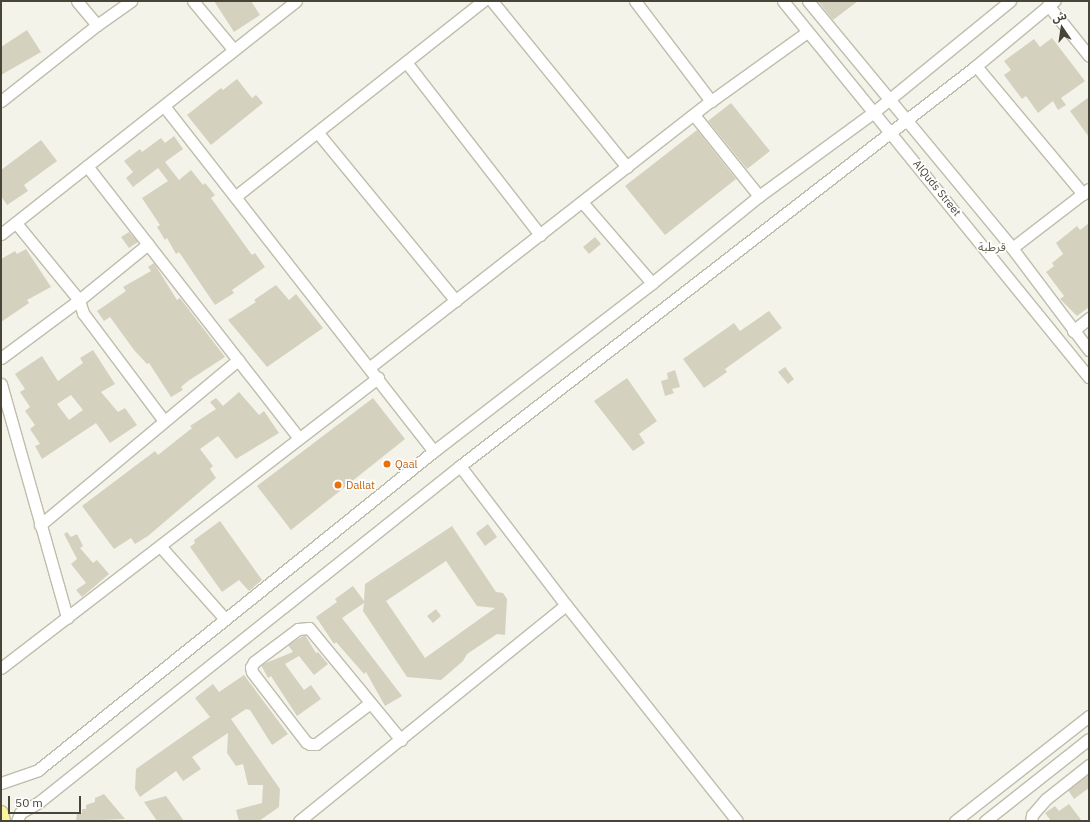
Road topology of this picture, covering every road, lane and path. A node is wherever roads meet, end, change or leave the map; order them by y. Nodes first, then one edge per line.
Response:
1 (77, 1) edge
2 (131, 1) edge
3 (193, 1) edge
4 (296, 1) edge
5 (483, 1) edge
6 (492, 1) edge
7 (635, 1) edge
8 (783, 1) edge
9 (808, 1) edge
10 (1010, 1) edge
11 (1051, 3) edge
12 (97, 25) junction
13 (807, 32) junction
14 (233, 49) junction
15 (1089, 56) edge
16 (406, 62) junction
17 (976, 66) junction
18 (887, 100) junction
19 (1, 101) edge
20 (711, 102) junction
21 (164, 106) junction
22 (875, 111) junction
23 (694, 115) junction
24 (904, 120) junction
25 (890, 131) junction
26 (318, 133) junction
27 (87, 166) junction
28 (627, 167) junction
29 (1086, 191) edge
30 (236, 196) junction
31 (759, 196) junction
32 (582, 202) junction
33 (16, 223) junction
34 (1, 234) edge
35 (540, 235) junction
36 (148, 244) junction
37 (1012, 248) junction
38 (652, 284) junction
39 (79, 300) junction
40 (456, 301) junction
41 (1089, 318) edge
42 (1073, 331) junction
43 (1089, 350) edge
44 (1, 358) edge
45 (238, 360) junction
46 (370, 367) junction
47 (1089, 377) edge
48 (378, 378) junction
49 (1, 384) edge
50 (164, 421) junction
51 (299, 438) junction
52 (434, 451) junction
53 (460, 466) junction
54 (40, 525) junction
55 (160, 546) junction
56 (566, 605) junction
57 (67, 618) junction
58 (225, 619) junction
59 (1, 668) edge
60 (370, 703) junction
61 (1089, 716) edge
62 (1089, 739) edge
63 (400, 740) junction
64 (1089, 765) edge
65 (1, 783) edge
66 (1, 814) edge
67 (303, 820) edge
68 (3, 821) edge
69 (17, 821) edge
70 (737, 821) edge
71 (955, 821) edge
72 (985, 821) edge
73 (1031, 821) edge

1 - 12 street
2 - 12 street
3 - 14 street
4 - 14 street
5 - 16 street
6 - 28 street
7 - 20 street
8 - 13 street, AlQuds Street
9 - 18 street, AlQuds Street
10 - 18 street
11 - 15 street
11 - 17 street
12 - 19 street
13 - 20 street
13 - 22 street, AlQuds Street
14 - 21 street
16 - 26 street
16 - 35 street
17 - 24 street
17 - 29 street
18 - 22 street
18 - 24 street, AlQuds Street
20 - 23 street
21 - 27 street
21 - 30 street
22 - 25 street, AlQuds Street
22 - 31 street
23 - 28 street
23 - 31 street
24 - 25 street
24 - 37 street, AlQuds Street
25 - 47 street, AlQuds Street
25 - 53 street
26 - 30 street
26 - 40 street
27 - 33 street
27 - 36 street
28 - 32 street
29 - 37 street
30 - 46 street
31 - 38 street
32 - 35 street
32 - 38 street
33 - 34 street
33 - 39 street
35 - 40 street
36 - 39 street
36 - 45 street
37 - 42 street, AlQuds Street
38 - 52 street
39 - 44 street
39 - 50 street
40 - 46 street
41 - 42 street
42 - 43 street, AlQuds Street
45 - 50 street
45 - 51 street
46 - 48 street
48 - 51 street
48 - 52 street
49 - 54 street
50 - 54 street
51 - 55 street
52 - 58 street
53 - 56 street
53 - 69 street
54 - 57 street
55 - 57 street
55 - 58 street
56 - 63 street
56 - 70 street
57 - 59 street
58 - 65 street
60 - 60 street
60 - 63 street
61 - 71 street
62 - 72 street
63 - 67 street
64 - 73 street
66 - 68 main road

